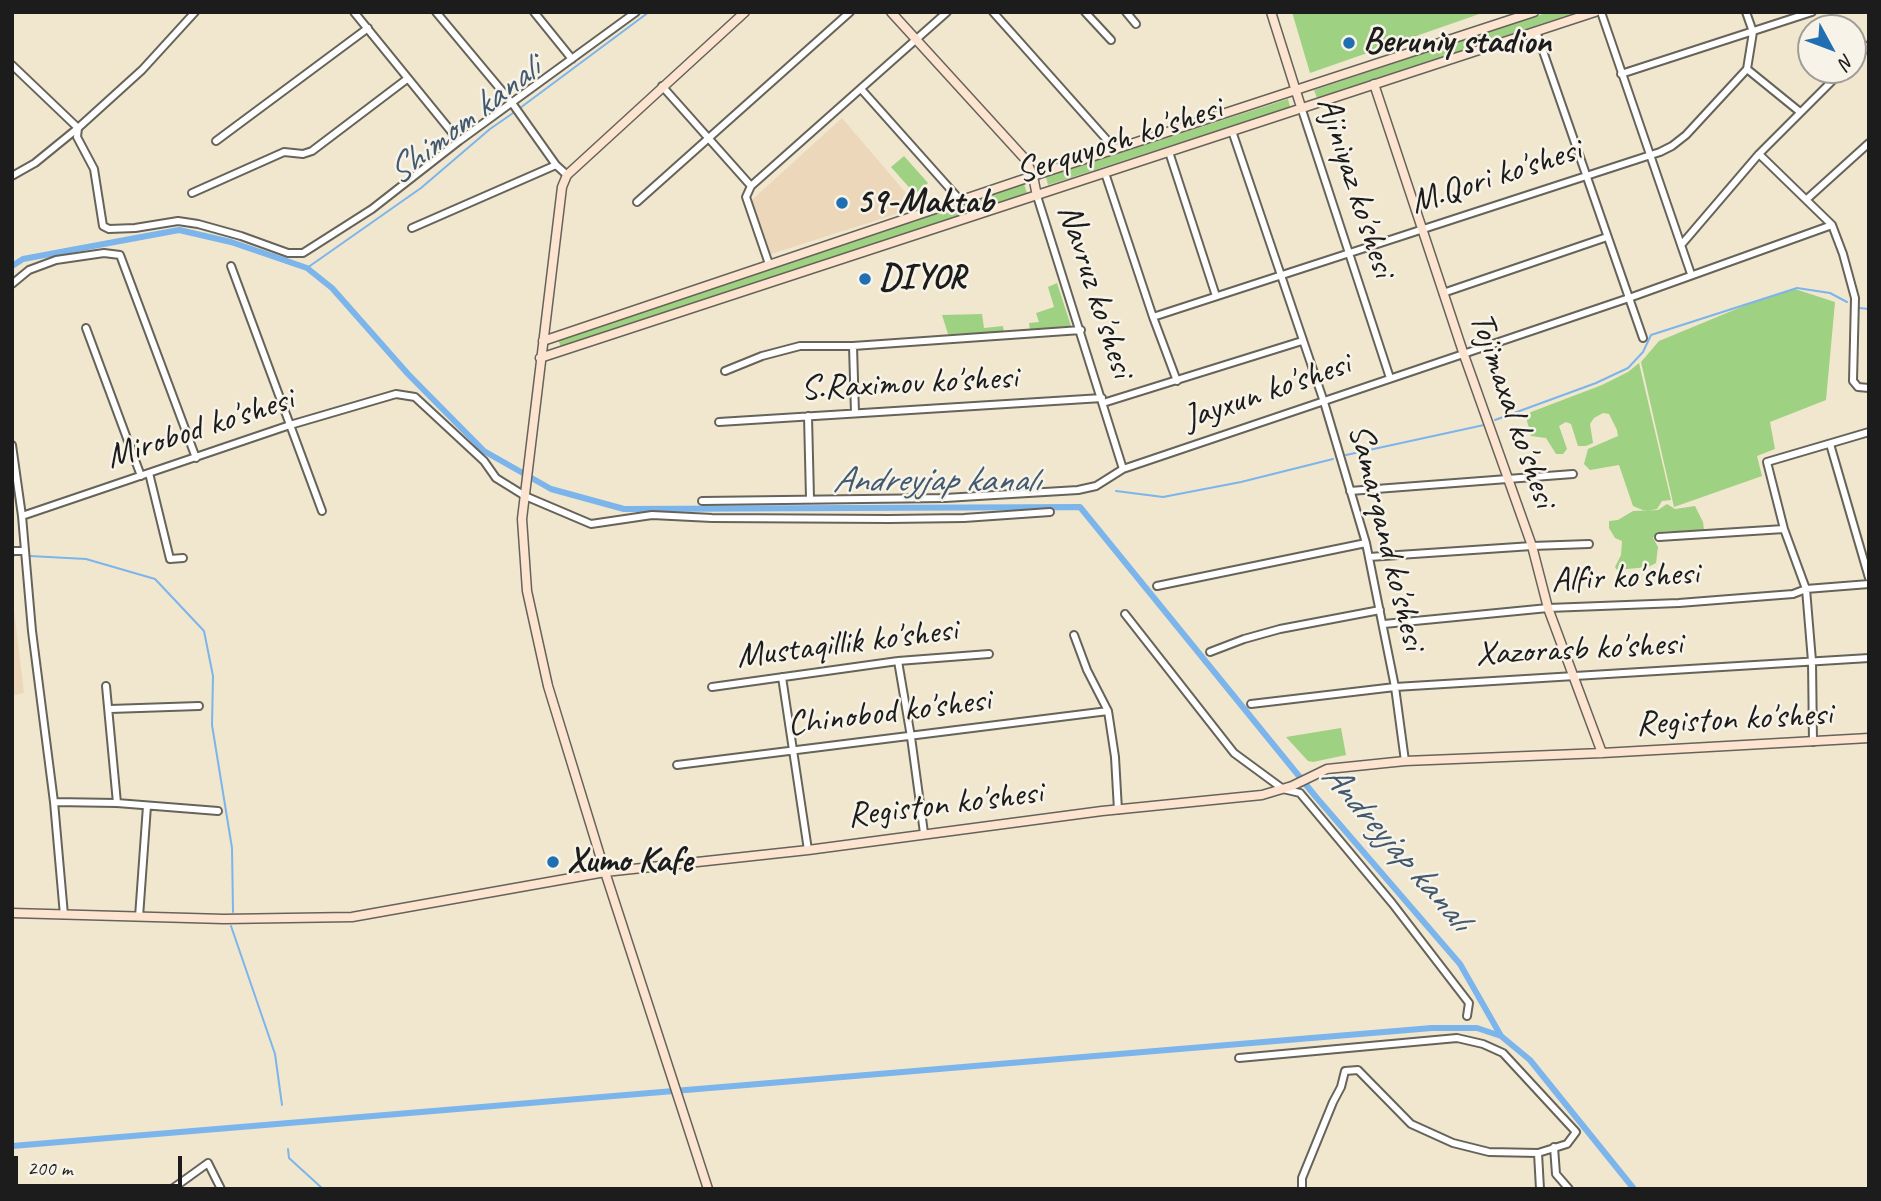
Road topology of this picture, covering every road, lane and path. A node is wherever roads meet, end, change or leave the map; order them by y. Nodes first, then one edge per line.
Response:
1 (195, 12) edge
2 (354, 12) edge
3 (436, 12) edge
4 (534, 12) edge
5 (622, 12) edge
6 (636, 12) edge
7 (745, 12) edge
8 (850, 12) edge
9 (891, 12) edge
10 (947, 12) edge
11 (993, 12) edge
12 (1085, 12) edge
13 (1126, 12) edge
14 (1272, 12) edge
15 (1534, 12) edge
16 (1595, 12) edge
17 (1601, 12) edge
18 (1746, 12) edge
19 (1812, 12) edge
20 (628, 19) junction
21 (1136, 24) dead end
22 (368, 28) junction
23 (1536, 32) junction
24 (1753, 32) junction
25 (915, 40) junction
26 (1111, 40) dead end
27 (572, 59) junction
28 (12, 65) edge
29 (1747, 69) junction
30 (1621, 74) junction
31 (407, 79) junction
32 (1374, 84) junction
33 (1829, 84) edge
34 (662, 86) junction
35 (861, 89) junction
36 (1296, 92) junction
37 (512, 103) junction
38 (1301, 107) junction
39 (1800, 112) junction
40 (78, 128) junction
41 (1232, 131) junction
42 (707, 139) junction
43 (216, 141) dead end
44 (459, 141) junction
45 (1869, 143) edge
46 (1115, 149) junction
47 (1169, 152) junction
48 (1759, 154) junction
49 (1649, 155) junction
50 (556, 165) junction
51 (1105, 173) junction
52 (567, 175) junction
53 (12, 176) edge
54 (1033, 176) junction
55 (1586, 176) junction
56 (751, 187) junction
57 (192, 193) dead end
58 (1037, 196) junction
59 (1807, 199) junction
60 (960, 200) junction
61 (637, 202) dead end
62 (1832, 225) junction
63 (412, 228) dead end
64 (1423, 228) junction
65 (1607, 237) junction
66 (1682, 244) junction
67 (1349, 252) junction
68 (769, 264) junction
69 (231, 266) dead end
70 (1691, 274) junction
71 (1280, 275) junction
72 (12, 284) edge
73 (1443, 293) junction
74 (1216, 296) junction
75 (1629, 299) junction
76 (1153, 317) junction
77 (86, 328) dead end
78 (1081, 330) junction
79 (1643, 338) dead end
80 (542, 341) junction
81 (1302, 341) junction
82 (853, 346) junction
83 (1464, 355) junction
84 (540, 358) junction
85 (725, 371) dead end
86 (1390, 378) junction
87 (1177, 381) junction
88 (1869, 388) edge
89 (1102, 401) junction
90 (1324, 402) junction
91 (855, 413) junction
92 (808, 416) junction
93 (719, 422) dead end
94 (290, 425) junction
95 (1869, 432) edge
96 (1830, 444) junction
97 (12, 445) edge
98 (196, 458) junction
99 (1123, 469) junction
100 (145, 474) junction
101 (1573, 474) dead end
102 (1509, 478) junction
103 (1350, 491) junction
104 (525, 496) junction
105 (810, 498) junction
106 (702, 500) dead end
107 (322, 511) dead end
108 (1050, 512) dead end
109 (22, 516) junction
110 (1784, 529) junction
111 (1659, 537) dead end
112 (1367, 543) junction
113 (1589, 544) dead end
114 (1532, 546) junction
115 (12, 551) edge
116 (24, 551) junction
117 (1369, 557) junction
118 (183, 558) dead end
119 (1869, 578) edge
120 (1869, 584) edge
121 (1157, 586) dead end
122 (1807, 589) junction
123 (1548, 608) junction
124 (1380, 610) junction
125 (1125, 614) dead end
126 (1384, 624) junction
127 (1074, 635) dead end
128 (1210, 652) dead end
129 (989, 654) dead end
130 (1869, 658) edge
131 (898, 661) junction
132 (1812, 662) junction
133 (782, 677) junction
134 (1576, 677) junction
135 (106, 687) dead end
136 (1395, 687) junction
137 (712, 688) dead end
138 (1251, 704) dead end
139 (199, 706) dead end
140 (110, 709) junction
141 (1108, 712) junction
142 (912, 737) junction
143 (1869, 738) edge
144 (1813, 742) junction
145 (792, 752) junction
146 (1602, 753) junction
147 (1405, 761) junction
148 (677, 765) dead end
149 (1287, 788) junction
150 (54, 802) junction
151 (117, 803) junction
152 (147, 807) junction
153 (1118, 810) junction
154 (218, 811) dead end
155 (925, 833) junction
156 (808, 850) junction
157 (605, 872) junction
158 (12, 913) edge
159 (64, 915) junction
160 (139, 917) junction
161 (1467, 1016) dead end
162 (1239, 1058) dead end
163 (1554, 1147) junction
164 (1538, 1153) junction
165 (172, 1189) edge
166 (221, 1189) edge
167 (708, 1189) edge
168 (1302, 1189) edge
169 (1540, 1189) edge
170 (1569, 1189) edge

1 - 40 street
2 - 22 street
3 - 37 street
4 - 27 street
5 - 20 street
6 - 20 street
7 - 34 street
8 - 42 street
9 - 25 street, Navruz ko'shesi
10 - 25 street
11 - 46 street
12 - 26 street
13 - 21 street
14 - 36 street, Ajiniyaz ko'shesi
15 - 36 street, Serquyosh ko'shesi
16 - 23 street, Serquyosh ko'shesi
17 - 30 street
18 - 24 street
19 - 24 street
20 - 27 street
22 - 31 street
22 - 43 street
23 - 32 street, Serquyosh ko'shesi
23 - 55 street
24 - 29 street
24 - 30 street
25 - 35 street
25 - 54 street, Navruz ko'shesi
27 - 37 street
28 - 40 street
29 - 39 street
29 - 49 street, M.Qori ko'shesi
30 - 49 street
31 - 44 street
31 - 57 street
32 - 38 street, Serquyosh ko'shesi
32 - 64 street, Tojimaxal ko'shesi
33 - 39 street
34 - 42 street
34 - 52 street
35 - 56 street
35 - 60 street
36 - 38 street, Ajiniyaz ko'shesi
36 - 46 street, Serquyosh ko'shesi
37 - 44 street
37 - 50 street
38 - 41 street, Serquyosh ko'shesi
38 - 67 street, Ajiniyaz ko'shesi
39 - 48 street
40 - 44 street
40 - 53 street
41 - 47 street, Serquyosh ko'shesi
41 - 71 street, Samarqand ko'shesi
42 - 56 street
42 - 61 street
45 - 59 street
46 - 54 street, Serquyosh ko'shesi
47 - 51 street, Serquyosh ko'shesi
47 - 74 street
48 - 59 street
48 - 66 street
49 - 55 street, M.Qori ko'shesi
49 - 66 street
50 - 52 street
50 - 63 street
51 - 58 street, Serquyosh ko'shesi
51 - 76 street
52 - 80 street
54 - 58 street, Navruz ko'shesi
54 - 60 street, Serquyosh ko'shesi
55 - 64 street, M.Qori ko'shesi
55 - 65 street
56 - 68 street
58 - 78 street, Navruz ko'shesi
58 - 84 street, Serquyosh ko'shesi
59 - 62 street
60 - 68 street, Serquyosh ko'shesi
62 - 70 street, Jayxun ko'shesi
62 - 88 street
64 - 67 street, M.Qori ko'shesi
64 - 73 street, Tojimaxal ko'shesi
65 - 73 street
65 - 75 street
66 - 70 street
67 - 71 street, M.Qori ko'shesi
67 - 86 street, Ajiniyaz ko'shesi
68 - 80 street, Serquyosh ko'shesi
69 - 94 street
70 - 75 street, Jayxun ko'shesi
71 - 74 street, M.Qori ko'shesi
71 - 81 street, Samarqand ko'shesi
72 - 98 street
73 - 83 street, Tojimaxal ko'shesi
74 - 76 street, M.Qori ko'shesi
75 - 79 street
75 - 83 street, Jayxun ko'shesi
76 - 87 street
77 - 100 street
78 - 82 street
78 - 89 street, Navruz ko'shesi
80 - 84 street
81 - 87 street, S.Raximov ko'shesi
81 - 90 street, Samarqand ko'shesi
82 - 85 street
82 - 91 street
83 - 86 street, Jayxun ko'shesi
83 - 102 street, Tojimaxal ko'shesi
84 - 104 street
86 - 90 street, Jayxun ko'shesi
87 - 89 street, S.Raximov ko'shesi
89 - 91 street, S.Raximov ko'shesi
89 - 99 street, Navruz ko'shesi
90 - 99 street, Jayxun ko'shesi
90 - 103 street, Samarqand ko'shesi
91 - 92 street, S.Raximov ko'shesi
92 - 93 street, S.Raximov ko'shesi
92 - 105 street
94 - 98 street, Mirobod ko'shesi
94 - 104 street, Mirobod ko'shesi
94 - 107 street
95 - 96 street
96 - 110 street
96 - 119 street
97 - 109 street
98 - 100 street, Mirobod ko'shesi
99 - 105 street, Jayxun ko'shesi
100 - 109 street, Mirobod ko'shesi
100 - 118 street
101 - 102 street
102 - 103 street
102 - 114 street, Tojimaxal ko'shesi
103 - 112 street, Samarqand ko'shesi
104 - 108 street
104 - 157 street
105 - 106 street, Jayxun ko'shesi
109 - 116 street
110 - 111 street
110 - 122 street
112 - 117 street, Samarqand ko'shesi
112 - 121 street
113 - 114 street
114 - 117 street
114 - 123 street, Tojimaxal ko'shesi
115 - 116 street
116 - 150 street
117 - 124 street, Samarqand ko'shesi
120 - 122 street, Alfir ko'shesi
122 - 123 street, Alfir ko'shesi
122 - 132 street
123 - 126 street, Alfir ko'shesi
123 - 134 street, Tojimaxal ko'shesi
124 - 126 street, Samarqand ko'shesi
124 - 128 street
125 - 149 street
126 - 136 street, Samarqand ko'shesi
127 - 141 street
129 - 131 street, Mustaqillik ko'shesi
130 - 132 street, Xazorasb ko'shesi
131 - 133 street, Mustaqillik ko'shesi
131 - 142 street
132 - 134 street, Xazorasb ko'shesi
132 - 144 street
133 - 137 street, Mustaqillik ko'shesi
133 - 145 street
134 - 136 street, Xazorasb ko'shesi
134 - 146 street, Tojimaxal ko'shesi
135 - 140 street
136 - 138 street, Xazorasb ko'shesi
136 - 147 street, Samarqand ko'shesi
139 - 140 street
140 - 151 street
141 - 142 street, Chinobod ko'shesi
141 - 153 street
142 - 145 street, Chinobod ko'shesi
142 - 155 street
143 - 144 street, Registon ko'shesi
144 - 146 street, Registon ko'shesi
145 - 148 street, Chinobod ko'shesi
145 - 156 street
146 - 147 street, Registon ko'shesi
147 - 149 street, Registon ko'shesi
149 - 153 street, Registon ko'shesi
149 - 161 street
150 - 151 street
150 - 159 street
151 - 152 street
152 - 154 street
152 - 160 street
153 - 155 street, Registon ko'shesi
155 - 156 street, Registon ko'shesi
156 - 157 street, Registon ko'shesi
157 - 160 street, Registon ko'shesi
157 - 167 street
158 - 159 street, Registon ko'shesi
159 - 160 street, Registon ko'shesi
162 - 163 street
163 - 164 street
163 - 170 street
164 - 168 street
164 - 169 street
165 - 166 street

